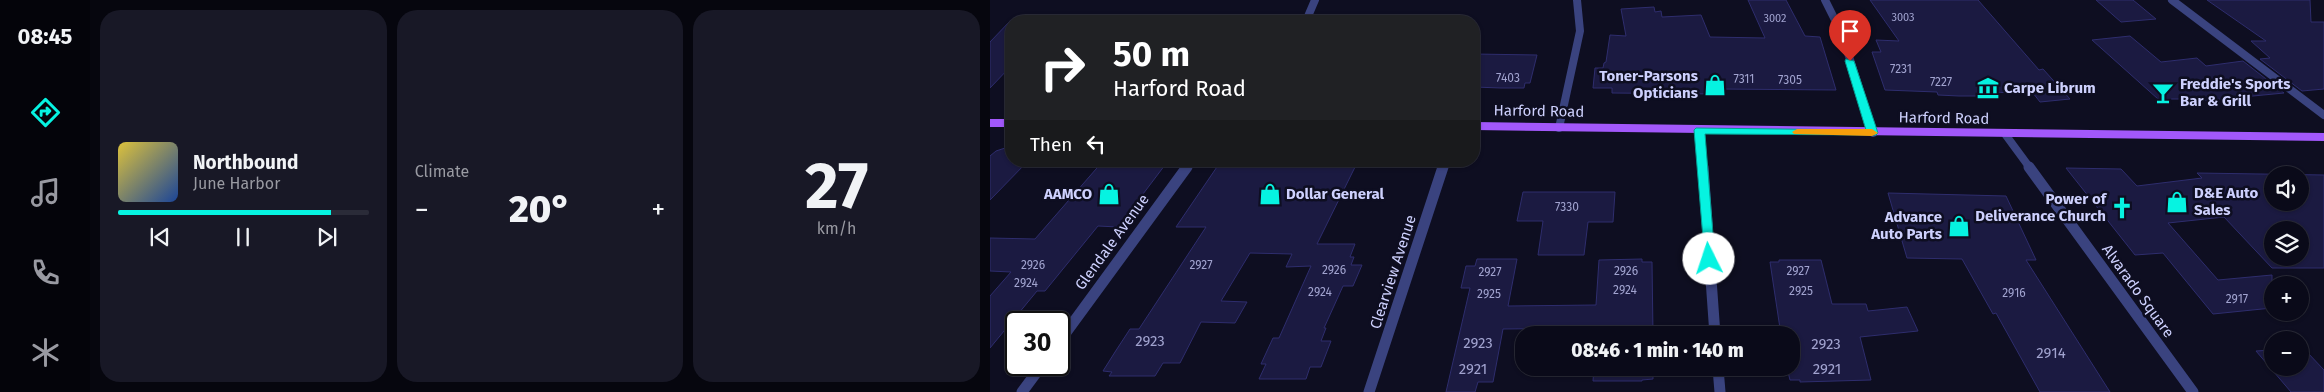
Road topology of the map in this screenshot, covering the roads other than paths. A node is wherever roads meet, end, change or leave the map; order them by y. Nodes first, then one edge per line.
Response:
1 (1315, 0) edge
2 (1577, 0) edge
3 (1825, 0) edge
4 (2172, 0) edge
5 (1309, 15) edge
6 (2324, 115) edge
7 (990, 123) edge
8 (1005, 123) edge
9 (1480, 126) edge
10 (1559, 128) junction
11 (1700, 130) junction
12 (1872, 133) junction
13 (2005, 134) junction
14 (2324, 138) edge
15 (1188, 167) edge
16 (1443, 167) edge
17 (1714, 326) edge
18 (1070, 327) edge
19 (1034, 376) edge
20 (1719, 376) edge
21 (1022, 392) edge
22 (1369, 392) edge
23 (1720, 392) edge
24 (2193, 392) edge

1 - 5 street
2 - 10 street
3 - 12 street
4 - 6 street
7 - 8 main road
9 - 10 main road, Harford Road
10 - 11 main road, Harford Road
11 - 12 main road, Harford Road
11 - 17 street
12 - 13 main road, Harford Road
13 - 14 main road, Harford Road
13 - 24 street, Alvarado Square
15 - 18 street, Glendale Avenue
16 - 22 street, Clearview Avenue
19 - 21 street
20 - 23 street

